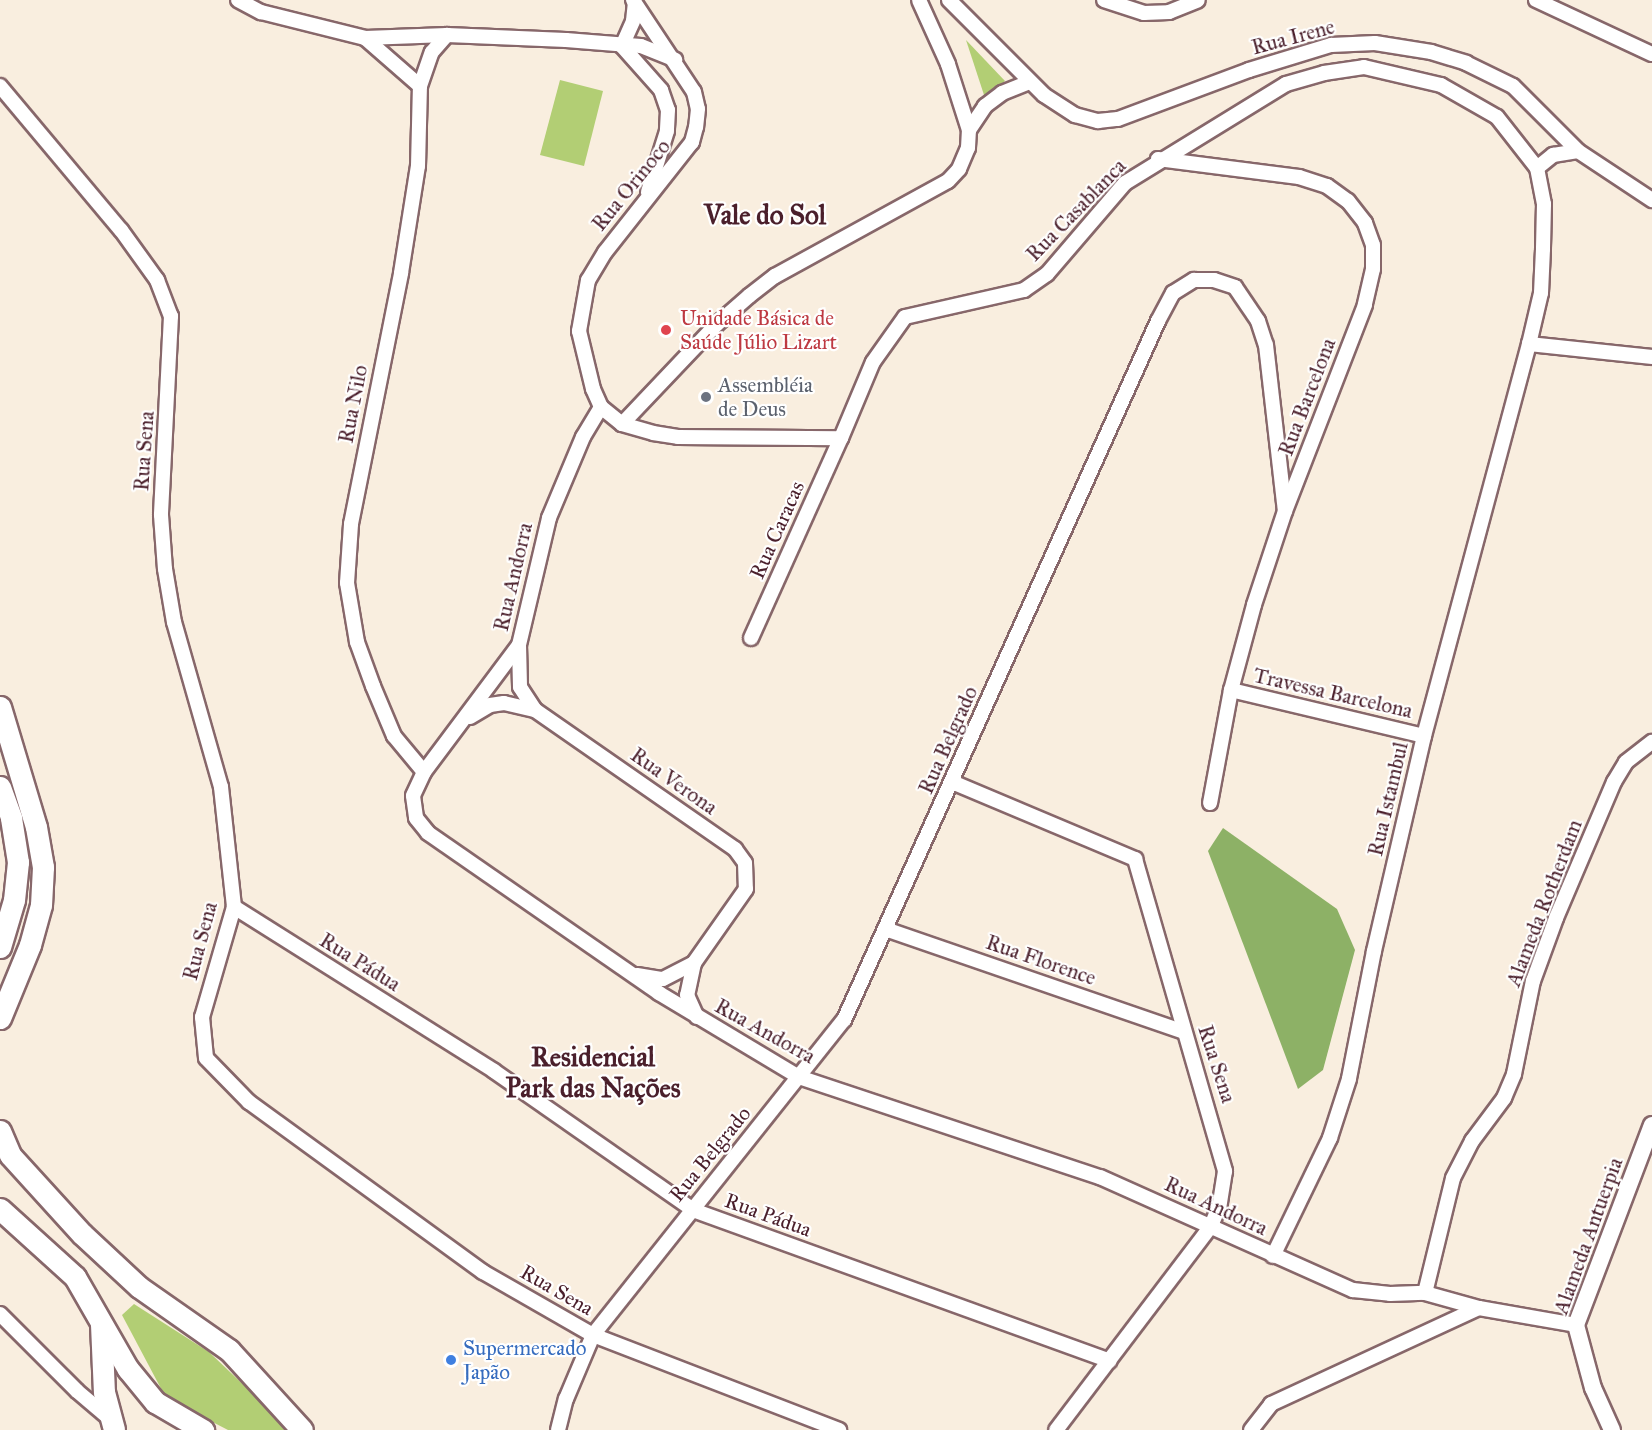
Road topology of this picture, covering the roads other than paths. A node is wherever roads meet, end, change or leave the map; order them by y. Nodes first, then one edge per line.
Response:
1 (238, 0) edge
2 (919, 0) edge
3 (949, 0) edge
4 (1104, 0) edge
5 (1198, 0) edge
6 (1536, 0) edge
7 (634, 2) edge
8 (447, 35) junction
9 (365, 39) junction
10 (622, 46) junction
11 (1652, 54) edge
12 (675, 60) junction
13 (1274, 62) junction
14 (1029, 82) junction
15 (1286, 84) junction
16 (0, 86) edge
17 (420, 86) junction
18 (969, 130) junction
19 (1578, 151) junction
20 (1158, 159) junction
21 (1537, 168) junction
22 (1652, 200) edge
23 (644, 203) junction
24 (1529, 344) junction
25 (1652, 357) edge
26 (601, 407) junction
27 (622, 424) junction
28 (841, 438) junction
29 (1285, 511) junction
30 (751, 638) dead end
31 (519, 645) junction
32 (1231, 690) junction
33 (0, 707) edge
34 (535, 710) junction
35 (461, 722) junction
36 (1424, 736) junction
37 (1652, 742) edge
38 (424, 772) junction
39 (952, 782) junction
40 (0, 787) edge
41 (1210, 803) dead end
42 (234, 907) junction
43 (885, 929) junction
44 (0, 947) edge
45 (694, 963) junction
46 (633, 974) junction
47 (0, 1018) edge
48 (698, 1018) junction
49 (1184, 1032) junction
50 (799, 1077) junction
51 (1652, 1125) edge
52 (0, 1131) edge
53 (5, 1150) edge
54 (0, 1209) edge
55 (693, 1210) junction
56 (1211, 1226) junction
57 (1273, 1256) junction
58 (1425, 1293) junction
59 (1479, 1308) junction
60 (0, 1314) edge
61 (100, 1315) junction
62 (1576, 1325) junction
63 (593, 1335) junction
64 (1109, 1361) junction
65 (111, 1424) edge
66 (203, 1430) edge
67 (302, 1430) edge
68 (558, 1430) edge
69 (839, 1430) edge
70 (1056, 1430) edge
71 (1251, 1430) edge
72 (1612, 1430) edge

1 - 9 street
2 - 18 street
3 - 14 street, Rua Irene
4 - 5 street
6 - 11 street
7 - 10 street
7 - 12 street, Rua Orinoco
8 - 9 street
8 - 10 street
8 - 17 street, Rua Nilo
9 - 17 street
10 - 12 street
10 - 23 street
12 - 23 street, Rua Orinoco
13 - 14 street, Rua Irene
13 - 15 street
13 - 19 street, Rua Irene
14 - 18 street
15 - 20 street, Rua Casablanca
15 - 21 street, Rua Casablanca
16 - 42 street, Rua Sena
17 - 38 street, Rua Nilo
18 - 27 street
19 - 21 street
19 - 22 street, Rua Irene
20 - 28 street, Rua Casablanca
20 - 29 street, Rua Barcelona
21 - 24 street, Rua Casablanca
23 - 26 street, Rua Orinoco
24 - 25 street
24 - 36 street, Rua Istambul
26 - 27 street
26 - 31 street, Rua Andorra
27 - 28 street
28 - 30 street, Rua Caracas
29 - 32 street, Rua Barcelona
29 - 39 street, Rua Belgrado
31 - 34 street, Rua Verona
31 - 35 street, Rua Andorra
32 - 36 street, Travessa Barcelona
32 - 41 street, Rua Barcelona
33 - 47 main road
34 - 35 street
34 - 45 street, Rua Verona
35 - 38 street, Rua Andorra
36 - 57 street, Rua Istambul
37 - 58 street, Alameda Rotherdam
38 - 46 street, Rua Andorra
39 - 43 street, Rua Belgrado
39 - 49 street, Rua Sena
40 - 44 main road
42 - 55 street, Rua Pádua
42 - 63 street, Rua Sena
43 - 49 street, Rua Florence
43 - 50 street, Rua Belgrado
45 - 46 street
45 - 48 street
46 - 48 street, Rua Andorra
48 - 50 street, Rua Andorra
49 - 56 street, Rua Sena
50 - 55 street, Rua Belgrado
50 - 56 street, Rua Andorra
51 - 62 street, Alameda Antuerpia
52 - 53 main road
53 - 67 main road
54 - 61 main road
55 - 63 street, Rua Belgrado
55 - 64 street, Rua Pádua
56 - 57 street, Rua Andorra
56 - 64 street, Rua Sena
57 - 58 street, Rua Andorra
58 - 59 street, Rua Andorra
59 - 62 street, Rua Andorra
59 - 71 street
60 - 65 street
61 - 65 main road
61 - 66 main road
62 - 72 street, Alameda Antuerpia
63 - 68 street, Rua Belgrado
63 - 69 street, Rua Sena
64 - 70 street, Rua Sena

